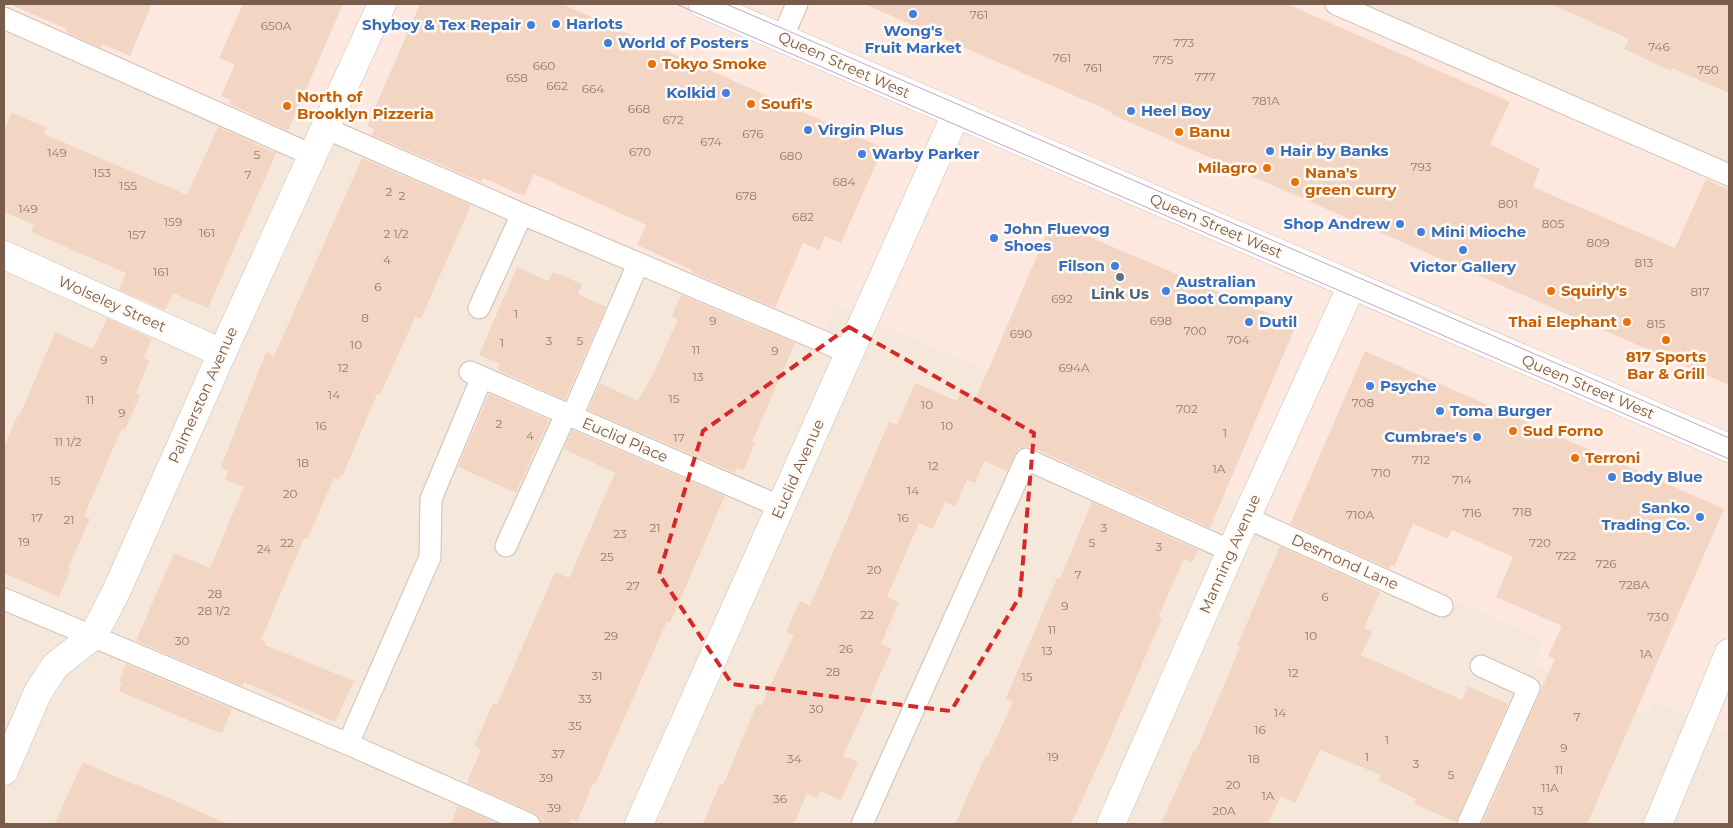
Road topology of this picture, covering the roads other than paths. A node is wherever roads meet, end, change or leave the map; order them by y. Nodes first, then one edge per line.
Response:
1 (382, 4) edge
2 (703, 4) edge
3 (797, 4) edge
4 (1336, 4) edge
5 (4, 18) edge
6 (782, 38) junction
7 (956, 114) junction
8 (325, 128) junction
9 (312, 155) junction
10 (1729, 175) edge
11 (522, 214) junction
12 (4, 254) edge
13 (638, 264) junction
14 (1352, 285) junction
15 (480, 308) dead end
16 (222, 353) junction
17 (850, 353) junction
18 (569, 415) junction
19 (1729, 448) edge
20 (781, 507) junction
21 (1247, 518) junction
22 (506, 546) dead end
23 (1231, 551) junction
24 (4, 599) edge
25 (1442, 606) dead end
26 (93, 636) junction
27 (1729, 653) edge
28 (1481, 666) dead end
29 (348, 744) junction
30 (4, 771) edge
31 (529, 824) edge
32 (638, 824) edge
33 (862, 824) edge
34 (1111, 824) edge
35 (1468, 824) edge
36 (1658, 824) edge

1 - 8 street, Palmerston Avenue
2 - 6 street, Queen Street West
3 - 6 lane
4 - 10 lane
5 - 9 lane
6 - 7 street, Queen Street West
7 - 14 street, Queen Street West
7 - 17 street, Euclid Avenue
8 - 9 street, Palmerston Avenue
8 - 11 lane
9 - 16 street, Palmerston Avenue
11 - 13 lane
11 - 15 lane
12 - 16 street, Wolseley Street
13 - 17 lane
13 - 18 lane
14 - 19 street, Queen Street West
14 - 21 street, Manning Avenue
16 - 26 street, Palmerston Avenue
17 - 20 street, Euclid Avenue
18 - 20 lane, Euclid Place
18 - 22 lane
18 - 29 lane, Euclid Place
20 - 32 street, Euclid Avenue
21 - 23 street, Manning Avenue
21 - 25 lane, Desmond Lane
23 - 33 lane
23 - 34 street, Manning Avenue
24 - 26 lane
26 - 29 lane
26 - 30 street, Palmerston Avenue
27 - 36 street
28 - 35 lane
29 - 31 lane

